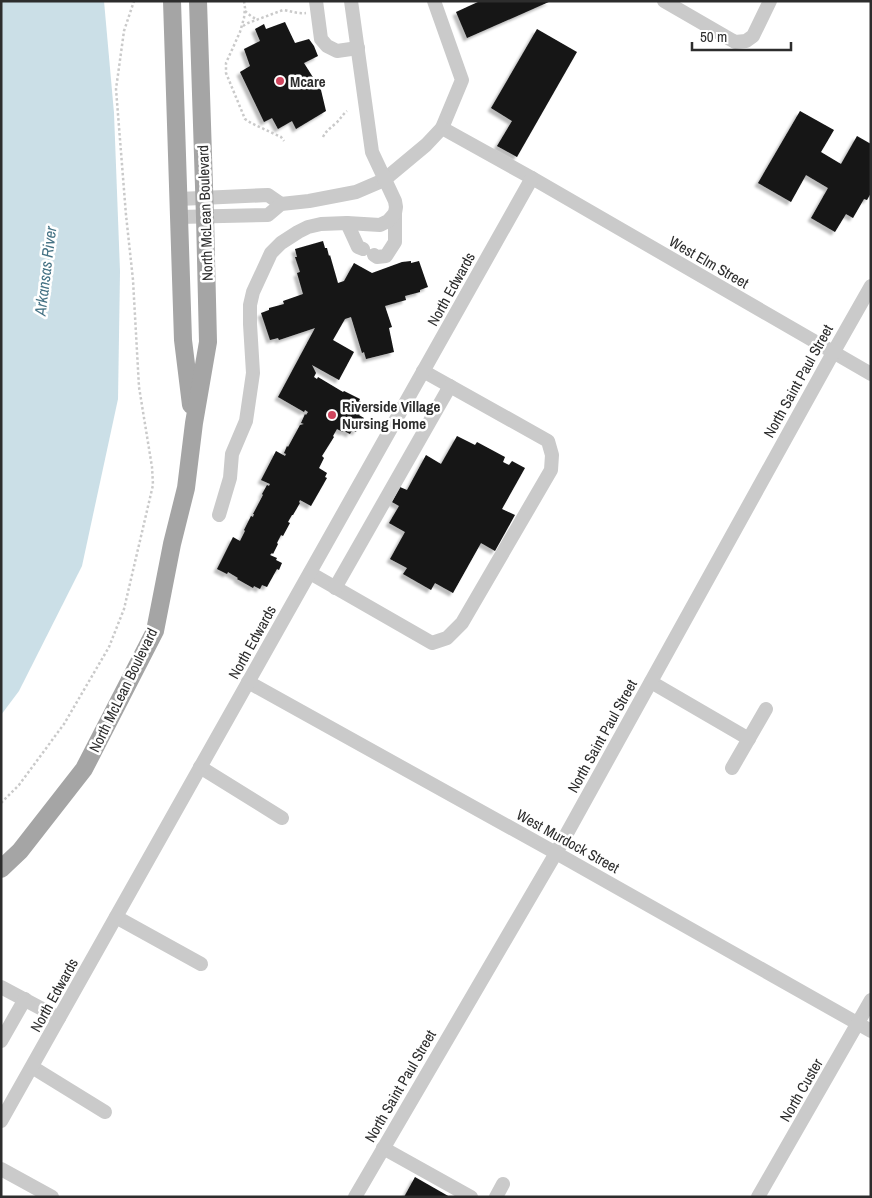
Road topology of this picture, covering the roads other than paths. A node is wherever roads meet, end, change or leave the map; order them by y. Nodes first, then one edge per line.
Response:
1 (172, 1) edge
2 (198, 1) edge
3 (316, 1) edge
4 (351, 1) edge
5 (434, 1) edge
6 (664, 1) edge
7 (770, 1) edge
8 (358, 48) junction
9 (442, 128) junction
10 (532, 178) junction
11 (384, 180) junction
12 (179, 198) junction
13 (205, 198) junction
14 (281, 204) junction
15 (395, 213) junction
16 (179, 217) junction
17 (205, 217) junction
18 (347, 223) junction
19 (871, 286) edge
20 (832, 353) junction
21 (423, 371) junction
22 (871, 374) edge
23 (450, 386) junction
24 (194, 423) junction
25 (219, 515) dead end
26 (310, 573) junction
27 (335, 588) junction
28 (248, 682) junction
29 (651, 682) junction
30 (766, 709) dead end
31 (749, 739) junction
32 (200, 767) junction
33 (732, 768) dead end
34 (282, 818) dead end
35 (556, 853) junction
36 (1, 869) edge
37 (116, 916) junction
38 (202, 964) dead end
39 (1, 987) edge
40 (25, 999) junction
41 (871, 1000) edge
42 (59, 1018) junction
43 (857, 1023) junction
44 (871, 1031) edge
45 (1, 1041) edge
46 (32, 1068) junction
47 (106, 1112) dead end
48 (1, 1121) edge
49 (383, 1148) junction
50 (1, 1169) edge
51 (504, 1184) dead end
52 (470, 1196) edge
53 (52, 1197) edge
54 (355, 1197) edge
55 (496, 1197) edge
56 (758, 1197) edge

1 - 12 main road, North McLean Boulevard
2 - 13 main road, North McLean Boulevard
3 - 8 street
4 - 8 street
5 - 9 street
6 - 7 street
8 - 11 street
9 - 10 street, West Elm Street
9 - 11 street
10 - 20 street, West Elm Street
10 - 21 street, North Edwards
11 - 14 street
11 - 15 street
12 - 13 street
12 - 16 main road, North McLean Boulevard
13 - 14 street
13 - 17 main road, North McLean Boulevard
14 - 17 street
15 - 18 street
15 - 18 street
16 - 17 street
16 - 24 main road, North McLean Boulevard
17 - 24 main road, North McLean Boulevard
18 - 25 street
19 - 20 street, North Saint Paul Street
20 - 22 street, West Elm Street
20 - 29 street, North Saint Paul Street
21 - 23 street
21 - 26 street, North Edwards
23 - 27 street
23 - 27 street
24 - 36 main road, North McLean Boulevard
26 - 27 street
26 - 28 street, North Edwards
28 - 32 street, North Edwards
28 - 35 street, West Murdock Street
29 - 31 street
29 - 35 street, North Saint Paul Street
30 - 31 street
31 - 33 street
32 - 34 street
32 - 37 street, North Edwards
35 - 43 street, West Murdock Street
35 - 49 street, North Saint Paul Street
37 - 38 street
37 - 42 street, North Edwards
39 - 40 street
40 - 42 street
40 - 45 street
41 - 43 street, North Custer
42 - 46 street, North Edwards
43 - 44 street, West Murdock Street
43 - 56 street, North Custer
46 - 47 street
46 - 48 street, North Edwards
49 - 52 street
49 - 54 street, North Saint Paul Street
50 - 53 street
51 - 55 street

